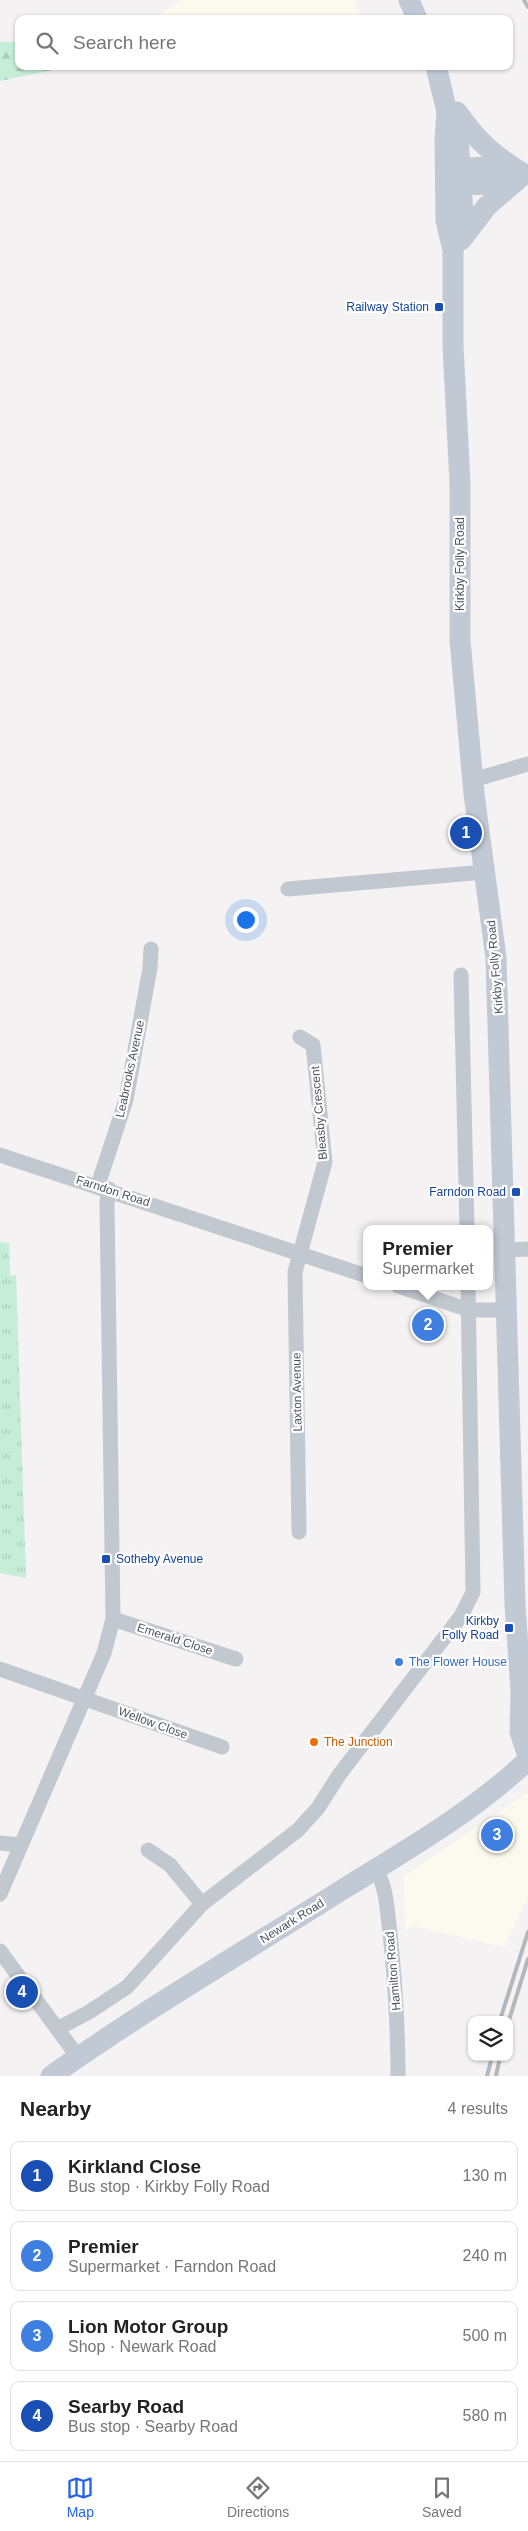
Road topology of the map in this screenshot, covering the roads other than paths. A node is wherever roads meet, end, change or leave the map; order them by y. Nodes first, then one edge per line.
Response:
1 (409, 0) edge
2 (415, 15) edge
3 (437, 70) edge
4 (444, 101) junction
5 (526, 174) edge
6 (456, 177) junction
7 (453, 250) junction
8 (528, 764) edge
9 (473, 780) junction
10 (485, 872) junction
11 (288, 889) dead end
12 (151, 949) dead end
13 (461, 974) dead end
14 (300, 1037) dead end
15 (0, 1155) edge
16 (104, 1187) junction
17 (467, 1225) edge
18 (528, 1249) edge
19 (506, 1250) junction
20 (299, 1254) junction
21 (363, 1275) edge
22 (410, 1290) edge
23 (468, 1290) edge
24 (469, 1310) junction
25 (507, 1310) junction
26 (300, 1532) dead end
27 (113, 1619) junction
28 (236, 1659) dead end
29 (0, 1669) edge
30 (84, 1699) junction
31 (222, 1748) dead end
32 (528, 1758) edge
33 (0, 1843) edge
34 (20, 1845) junction
35 (148, 1850) dead end
36 (376, 1869) junction
37 (0, 1894) edge
38 (202, 1904) junction
39 (0, 1951) edge
40 (58, 2029) junction
41 (78, 2057) junction
42 (51, 2076) edge
43 (398, 2076) edge

1 - 2 main road
3 - 4 main road
4 - 5 main road
4 - 6 main road, Kirkby Folly Road
5 - 6 main road
5 - 7 main road
6 - 7 main road, Kirkby Folly Road
7 - 9 main road, Kirkby Folly Road
8 - 9 street
9 - 10 main road, Kirkby Folly Road
10 - 11 street
10 - 19 main road, Kirkby Folly Road
12 - 16 street, Leabrooks Avenue
13 - 17 street
14 - 20 street, Bleasby Crescent
15 - 16 street, Farndon Road
16 - 20 street, Farndon Road
16 - 27 street
18 - 19 street
19 - 25 main road, Kirkby Folly Road
20 - 21 street, Farndon Road
20 - 26 street, Laxton Avenue
22 - 24 street
23 - 24 street
24 - 25 street
24 - 38 street
25 - 32 main road, Kirkby Folly Road
27 - 28 street, Emerald Close
27 - 30 street
29 - 30 street, Wellow Close
30 - 31 street, Wellow Close
30 - 34 street
32 - 36 main road, Newark Road
33 - 34 street
34 - 37 street
35 - 38 street
36 - 41 main road, Newark Road
36 - 43 street, Hamilton Road
38 - 40 street
39 - 40 street
40 - 41 street
41 - 42 main road, Newark Road

